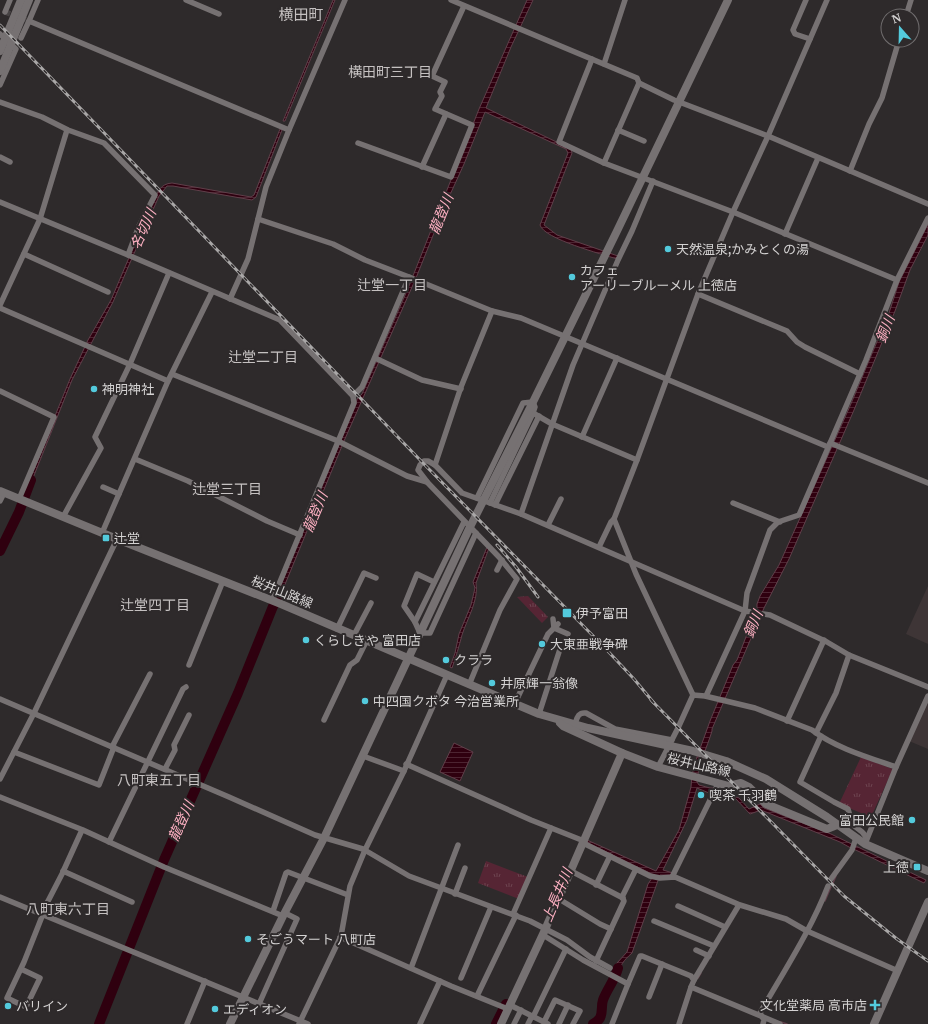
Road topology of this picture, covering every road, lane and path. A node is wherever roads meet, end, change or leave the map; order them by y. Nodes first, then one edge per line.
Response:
1 (10, 0) edge
2 (21, 0) edge
3 (29, 0) edge
4 (38, 0) edge
5 (186, 0) edge
6 (345, 0) edge
7 (451, 0) edge
8 (625, 0) edge
9 (728, 0) edge
10 (806, 0) edge
11 (827, 0) edge
12 (462, 3) edge
13 (5, 12) dead end
14 (219, 14) dead end
15 (29, 21) junction
16 (0, 34) edge
17 (21, 38) dead end
18 (810, 39) junction
19 (897, 48) edge
20 (0, 51) edge
21 (592, 59) junction
22 (604, 64) junction
23 (0, 71) edge
24 (639, 83) junction
25 (0, 85) edge
26 (0, 102) edge
27 (678, 102) junction
28 (446, 114) junction
29 (67, 130) junction
30 (289, 130) junction
31 (618, 130) junction
32 (768, 136) junction
33 (644, 141) dead end
34 (358, 143) dead end
35 (0, 158) edge
36 (818, 158) junction
37 (10, 162) dead end
38 (604, 163) junction
39 (422, 167) junction
40 (850, 171) junction
41 (642, 177) junction
42 (653, 181) junction
43 (0, 202) edge
44 (928, 204) edge
45 (733, 212) junction
46 (928, 218) edge
47 (40, 219) junction
48 (258, 219) junction
49 (785, 234) junction
50 (24, 254) junction
51 (128, 255) junction
52 (169, 273) junction
53 (409, 277) junction
54 (897, 280) junction
55 (108, 292) dead end
56 (212, 292) junction
57 (698, 294) junction
58 (230, 299) junction
59 (0, 307) edge
60 (492, 311) junction
61 (565, 336) junction
62 (582, 344) junction
63 (375, 358) junction
64 (617, 358) junction
65 (130, 364) junction
66 (172, 374) junction
67 (860, 374) junction
68 (667, 378) junction
69 (168, 381) junction
70 (461, 389) junction
71 (0, 391) edge
72 (353, 396) junction
73 (533, 402) junction
74 (536, 414) junction
75 (552, 424) junction
76 (582, 437) junction
77 (338, 441) junction
78 (829, 445) junction
79 (135, 458) junction
80 (637, 460) junction
81 (435, 465) junction
82 (428, 483) junction
83 (928, 483) edge
84 (103, 487) dead end
85 (2, 492) edge
86 (119, 494) junction
87 (477, 498) junction
88 (19, 499) junction
89 (562, 499) dead end
90 (0, 501) edge
91 (733, 503) dead end
92 (493, 504) junction
93 (521, 514) junction
94 (62, 517) junction
95 (614, 519) junction
96 (464, 522) junction
97 (780, 522) junction
98 (548, 525) junction
99 (102, 533) junction
100 (476, 533) junction
101 (300, 535) junction
102 (117, 539) junction
103 (599, 547) junction
104 (502, 560) junction
105 (631, 561) junction
106 (497, 570) dead end
107 (376, 578) dead end
108 (223, 582) junction
109 (434, 582) junction
110 (272, 601) junction
111 (371, 603) dead end
112 (745, 611) junction
113 (553, 619) dead end
114 (414, 622) junction
115 (556, 626) junction
116 (337, 629) junction
117 (420, 633) junction
118 (568, 634) dead end
119 (354, 636) junction
120 (367, 640) junction
121 (824, 640) junction
122 (560, 649) dead end
123 (849, 655) junction
124 (409, 658) junction
125 (189, 665) dead end
126 (150, 674) dead end
127 (447, 675) junction
128 (469, 685) junction
129 (186, 687) dead end
130 (928, 688) edge
131 (692, 695) junction
132 (706, 696) junction
133 (928, 696) edge
134 (0, 698) edge
135 (515, 703) junction
136 (34, 713) junction
137 (539, 714) junction
138 (189, 715) dead end
139 (554, 718) junction
140 (324, 720) dead end
141 (787, 721) junction
142 (575, 724) junction
143 (819, 735) junction
144 (672, 740) junction
145 (113, 747) junction
146 (14, 752) junction
147 (622, 753) junction
148 (363, 756) junction
149 (148, 762) junction
150 (406, 764) junction
151 (658, 767) junction
152 (896, 767) junction
153 (165, 769) junction
154 (404, 771) junction
155 (0, 779) edge
156 (718, 784) junction
157 (0, 797) edge
158 (837, 825) junction
159 (551, 828) junction
160 (82, 830) junction
161 (324, 838) junction
162 (856, 838) junction
163 (109, 842) junction
164 (583, 842) junction
165 (864, 844) junction
166 (458, 845) dead end
167 (365, 850) junction
168 (610, 856) junction
169 (465, 868) dead end
170 (636, 869) junction
171 (63, 871) junction
172 (928, 871) edge
173 (571, 872) junction
174 (303, 877) junction
175 (672, 877) junction
176 (831, 879) dead end
177 (596, 885) junction
178 (828, 886) dead end
179 (441, 888) junction
180 (455, 894) junction
181 (348, 895) junction
182 (0, 897) edge
183 (623, 898) junction
184 (559, 899) junction
185 (132, 902) dead end
186 (928, 902) edge
187 (739, 904) junction
188 (678, 906) dead end
189 (491, 907) junction
190 (272, 911) junction
191 (44, 914) junction
192 (284, 915) junction
193 (515, 915) junction
194 (654, 921) dead end
195 (725, 927) junction
196 (611, 929) junction
197 (807, 931) junction
198 (544, 932) junction
199 (340, 937) junction
200 (714, 946) junction
201 (566, 949) junction
202 (696, 950) dead end
203 (709, 956) junction
204 (596, 961) junction
205 (662, 964) junction
206 (411, 968) junction
207 (610, 968) dead end
208 (21, 969) junction
209 (898, 971) junction
210 (461, 978) dead end
211 (694, 980) junction
212 (205, 981) junction
213 (440, 981) junction
214 (628, 984) junction
215 (691, 987) junction
216 (477, 996) junction
217 (244, 997) junction
218 (649, 997) dead end
219 (259, 1004) junction
220 (568, 1006) junction
221 (509, 1007) junction
222 (521, 1010) junction
223 (532, 1016) junction
224 (763, 1017) junction
225 (299, 1022) edge
226 (544, 1023) edge
227 (187, 1024) edge
228 (230, 1024) edge
229 (308, 1024) edge
230 (420, 1024) edge
231 (500, 1024) edge
232 (514, 1024) edge
233 (528, 1024) edge
234 (559, 1024) edge
235 (573, 1024) edge
236 (612, 1024) edge
237 (680, 1024) edge
238 (763, 1024) edge
239 (780, 1024) edge
240 (874, 1024) edge

1 - 13 street
2 - 20 street
3 - 23 street
4 - 15 street
5 - 14 street
6 - 30 street
7 - 12 street
8 - 22 street
9 - 27 street
10 - 18 street
11 - 18 street
12 - 21 street
12 - 28 street
15 - 17 street
15 - 30 street
16 - 25 street
18 - 32 street
19 - 40 street
21 - 22 street
21 - 38 street
22 - 24 street
24 - 27 street
24 - 31 street
26 - 29 street
27 - 32 street
27 - 41 street
28 - 39 street
28 - 39 street
29 - 47 street
29 - 51 street
30 - 48 street
31 - 33 street
31 - 38 street
32 - 36 street
32 - 45 street
34 - 39 street
35 - 37 street
36 - 40 street
36 - 49 street
38 - 41 street
40 - 44 street
41 - 42 street
41 - 61 street
42 - 45 street
42 - 62 street
43 - 47 street
45 - 49 street
45 - 57 street
46 - 54 street
47 - 50 street
47 - 51 street
48 - 53 street
48 - 58 street
49 - 54 street
50 - 55 street
50 - 59 street
51 - 52 street
52 - 56 street
52 - 65 street
53 - 60 street
53 - 63 street
54 - 67 street
56 - 58 street
56 - 66 street
57 - 67 street
57 - 68 street
58 - 72 street
59 - 65 street
60 - 61 street
60 - 70 street
61 - 62 street
61 - 73 street
62 - 64 street
62 - 75 street
63 - 70 street
63 - 72 street
64 - 68 street
64 - 76 street
65 - 69 street
65 - 94 street
66 - 69 street
66 - 77 street
67 - 78 street
68 - 78 street
68 - 80 street
69 - 79 street
70 - 81 street
71 - 88 street
72 - 77 street
73 - 74 street
73 - 87 street
73 - 117 street
74 - 75 street
74 - 92 street
75 - 76 street
75 - 93 street
76 - 80 street
77 - 82 street
77 - 101 street
78 - 83 street
78 - 97 street
79 - 86 street
79 - 101 street
80 - 95 street
81 - 82 street
81 - 87 street
82 - 96 street
84 - 86 street
85 - 88 street, 桜井山路線
85 - 90 street
86 - 99 street
87 - 92 street
88 - 94 street, 桜井山路線
89 - 98 street
91 - 97 street
92 - 93 street
93 - 98 street
94 - 99 street, 桜井山路線
95 - 103 street
95 - 105 street
96 - 100 street
96 - 109 street
97 - 112 street
98 - 103 street
99 - 102 street, 桜井山路線
100 - 104 street
100 - 117 street
101 - 110 street
102 - 108 street, 桜井山路線
102 - 136 street
103 - 105 street
104 - 106 street
104 - 128 street
105 - 112 street
105 - 131 street
107 - 116 street
108 - 110 street, 桜井山路線
108 - 125 street
109 - 114 street
109 - 114 street
110 - 116 street, 桜井山路線
111 - 119 street
112 - 121 street
112 - 132 street
113 - 115 street
114 - 117 street
115 - 118 street
115 - 135 street
116 - 119 street, 桜井山路線
117 - 124 street
119 - 120 street, 桜井山路線
120 - 124 street, 桜井山路線
120 - 140 street
121 - 123 street
121 - 141 street
122 - 137 street
123 - 130 street
123 - 143 street
124 - 127 street, 桜井山路線
124 - 148 street
126 - 145 street
127 - 128 street, 桜井山路線
127 - 150 street
128 - 135 street, 桜井山路線
129 - 149 street
131 - 132 street
131 - 144 street
132 - 141 street
133 - 152 street
134 - 136 street
135 - 137 street, 桜井山路線
136 - 145 street
136 - 146 street
137 - 139 street, 桜井山路線
138 - 153 street
139 - 142 street, 桜井山路線
139 - 147 street, 桜井山路線
141 - 143 street
142 - 144 street
142 - 158 street, 桜井山路線
143 - 152 street
143 - 165 street
144 - 151 street
145 - 146 street
145 - 149 street
146 - 155 street
147 - 151 street, 桜井山路線
147 - 164 street
148 - 154 street
148 - 161 street
149 - 153 street
149 - 163 street
150 - 154 street
150 - 159 street
151 - 156 street, 桜井山路線
152 - 165 street
153 - 161 street
154 - 167 street
156 - 158 street, 桜井山路線
156 - 175 street
157 - 160 street
158 - 162 street, 桜井山路線
159 - 164 street
159 - 193 street
160 - 163 street
160 - 171 street
161 - 167 street
161 - 174 street
162 - 165 street, 桜井山路線
162 - 176 street
163 - 190 street
164 - 168 street
164 - 173 street
165 - 172 street, 桜井山路線
166 - 179 street
167 - 179 street
167 - 181 street
168 - 170 street
168 - 177 street
169 - 180 street
170 - 175 street
170 - 183 street
171 - 185 street
171 - 191 street
173 - 177 street
173 - 184 street
174 - 181 street
174 - 190 street
174 - 192 street
175 - 187 street
177 - 183 street
178 - 197 street
179 - 180 street
179 - 206 street
180 - 189 street
181 - 199 street
182 - 191 street
183 - 196 street
184 - 196 street
184 - 198 street
186 - 209 street
187 - 195 street
187 - 197 street
188 - 195 street
189 - 193 street
189 - 210 street
190 - 192 street
191 - 208 street
191 - 212 street
192 - 217 street
192 - 219 street
193 - 198 street
193 - 216 street
194 - 200 street
195 - 200 street
196 - 204 street
197 - 209 street
197 - 224 street
198 - 201 street
198 - 204 street
198 - 221 street
199 - 206 street
199 - 225 street
200 - 203 street
201 - 214 street
201 - 223 street
202 - 203 street
203 - 211 street
204 - 207 street
205 - 211 street
205 - 214 street
205 - 218 street
206 - 213 street
208 - 208 street
209 - 240 street
211 - 215 street
212 - 217 street
212 - 227 street
213 - 216 street
213 - 230 street
214 - 236 street
215 - 224 street
215 - 237 street
216 - 221 street
217 - 219 street
217 - 228 street
219 - 225 street
220 - 226 street
220 - 234 street
220 - 235 street
221 - 222 street
221 - 231 street
222 - 223 street
222 - 232 street
223 - 226 street
223 - 233 street
224 - 238 street
224 - 239 street
225 - 229 street

